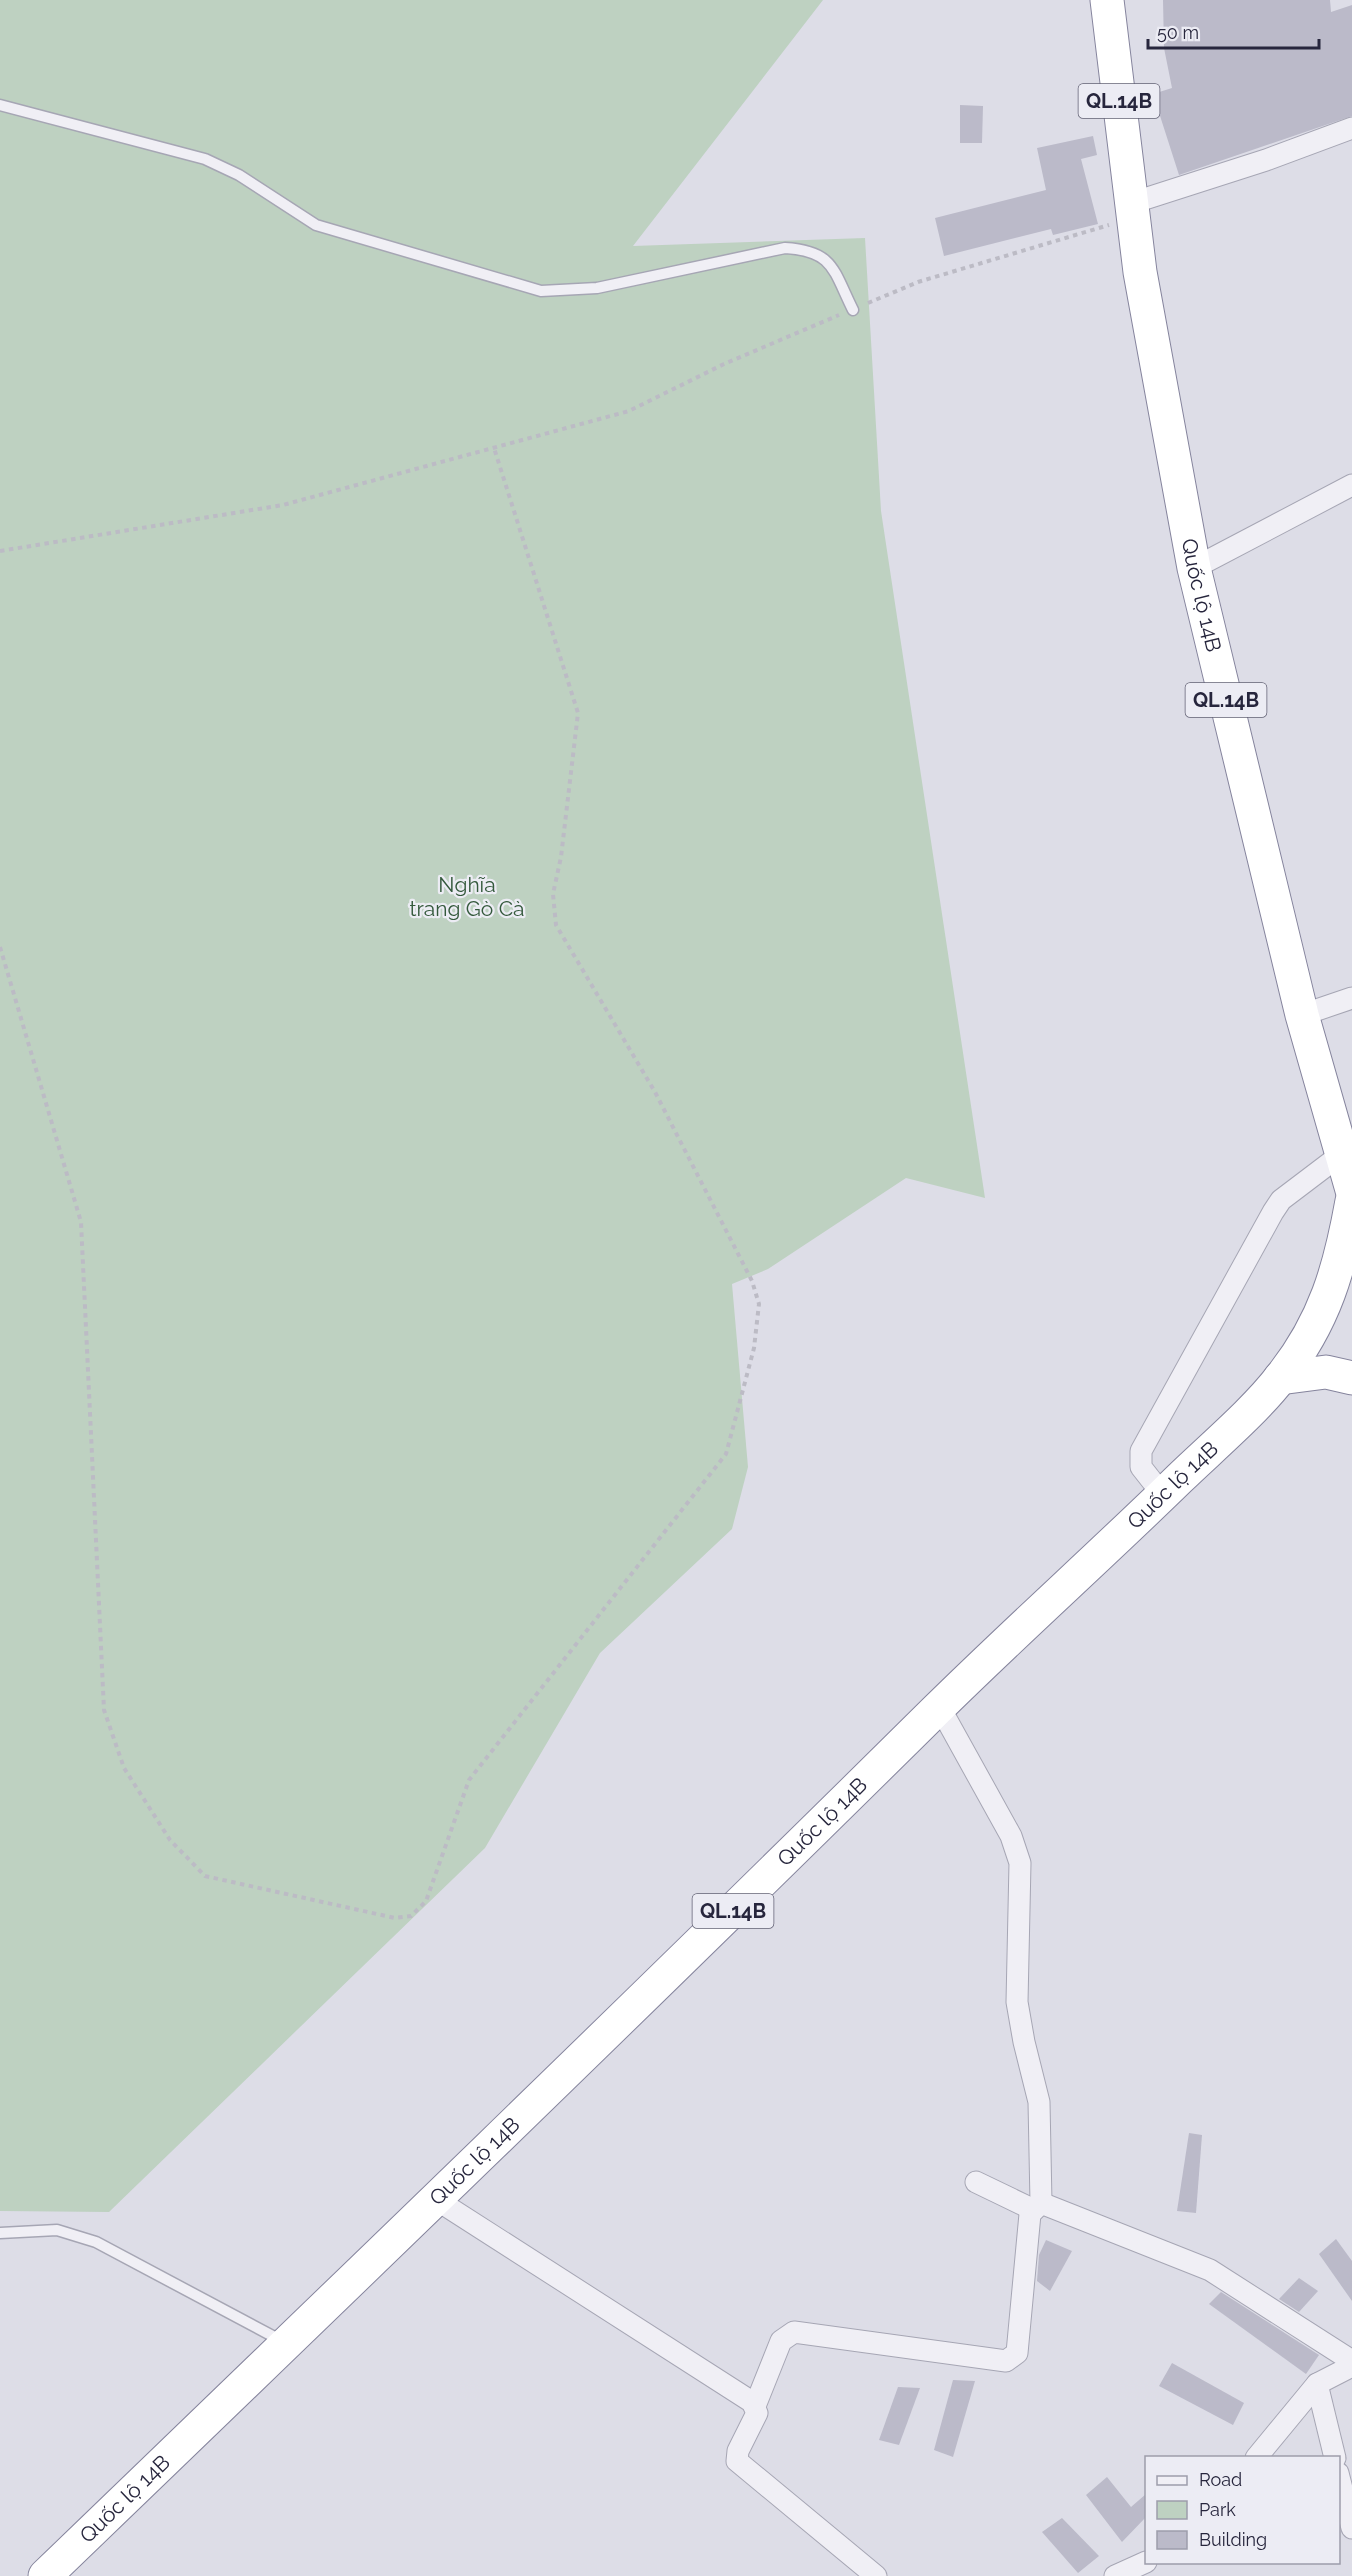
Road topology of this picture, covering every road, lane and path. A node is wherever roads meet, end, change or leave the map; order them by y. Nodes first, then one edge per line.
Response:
1 (1107, 0) edge
2 (0, 105) edge
3 (1352, 128) edge
4 (1132, 210) junction
5 (853, 310) junction
6 (494, 448) junction
7 (1352, 485) edge
8 (0, 551) edge
9 (1194, 568) junction
10 (0, 947) edge
11 (1352, 998) edge
12 (1302, 1015) junction
13 (1343, 1153) junction
14 (1352, 1190) edge
15 (1352, 1201) edge
16 (1280, 1378) junction
17 (1352, 1378) edge
18 (1162, 1495) junction
19 (939, 1706) junction
20 (976, 2182) dead end
21 (437, 2200) junction
22 (1036, 2206) junction
23 (0, 2233) edge
24 (286, 2343) junction
25 (1352, 2361) edge
26 (1352, 2366) edge
27 (1317, 2384) junction
28 (755, 2406) junction
29 (1257, 2456) edge
30 (1335, 2456) edge
31 (1340, 2481) edge
32 (1352, 2528) edge
33 (1145, 2562) edge
34 (45, 2576) edge
35 (876, 2576) edge
36 (1115, 2576) edge

1 - 4 highway, QL.14B
2 - 5 lane
3 - 4 street
4 - 5 path
4 - 9 highway, Quốc lộ 14B / QL.14B
5 - 6 path
6 - 8 path
6 - 10 path
7 - 9 street
9 - 12 highway, Quốc lộ 14B / QL.14B
11 - 12 street
12 - 13 highway, Quốc lộ 14B / QL.14B
13 - 14 highway, Quốc lộ 14B / QL.14B
13 - 18 street
15 - 16 highway, Quốc lộ 14B / QL.14B
16 - 17 highway
16 - 18 highway, Quốc lộ 14B / QL.14B
18 - 19 highway, Quốc lộ 14B / QL.14B
19 - 21 highway, Quốc lộ 14B / QL.14B
19 - 22 street
20 - 22 street
21 - 24 highway, Quốc lộ 14B / QL.14B
21 - 28 street
22 - 25 street
22 - 28 street
23 - 24 lane
24 - 34 highway, Quốc lộ 14B / QL.14B
26 - 27 street
27 - 29 street
27 - 30 street
28 - 35 street
31 - 32 street
33 - 36 street

